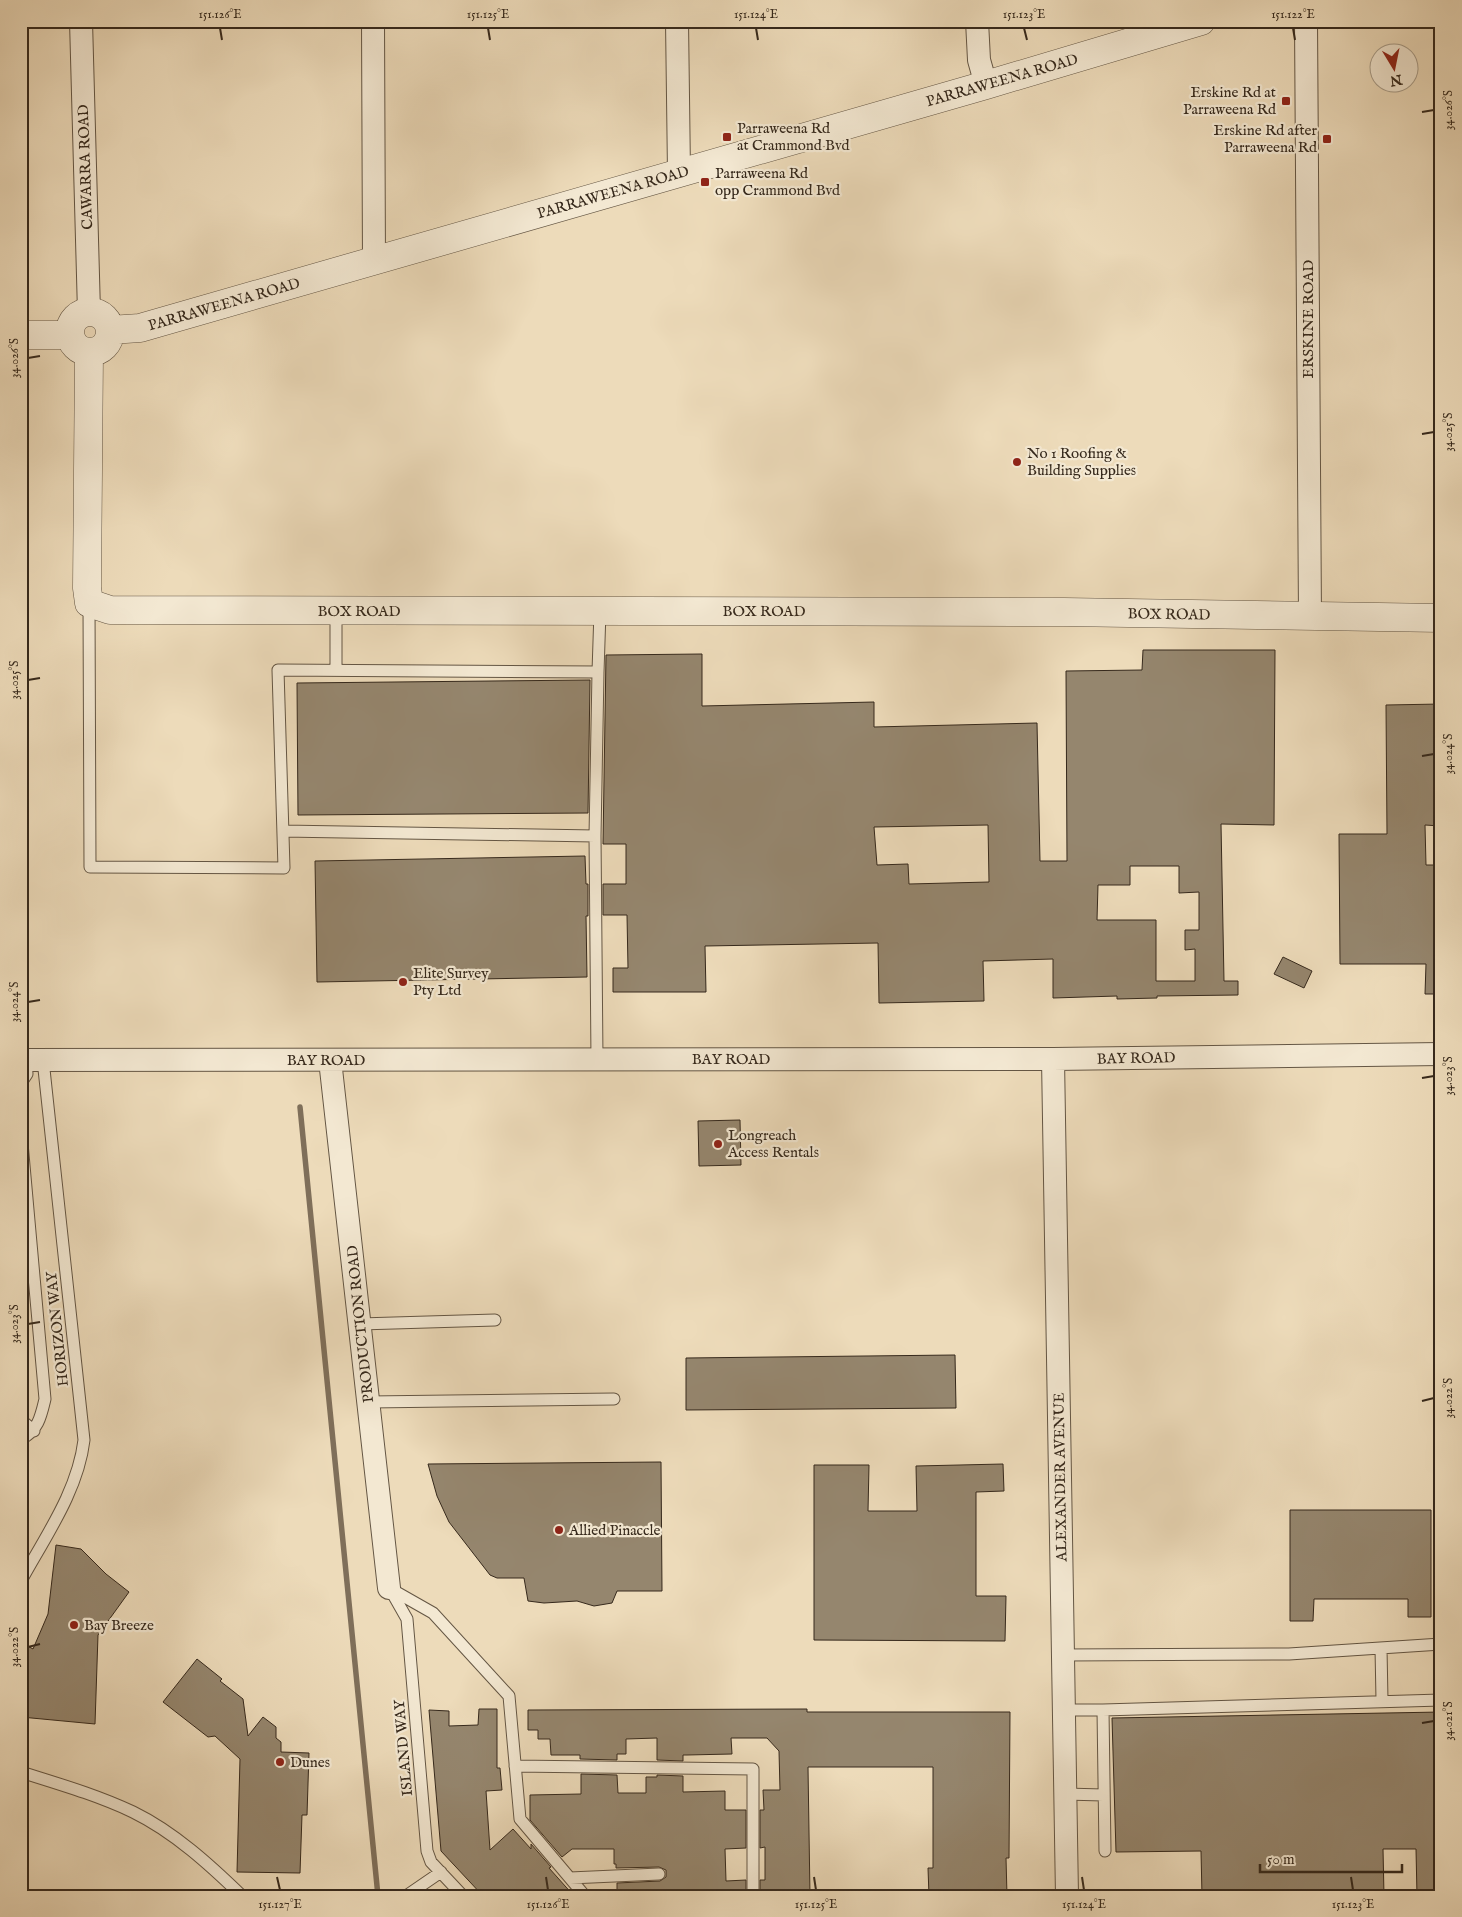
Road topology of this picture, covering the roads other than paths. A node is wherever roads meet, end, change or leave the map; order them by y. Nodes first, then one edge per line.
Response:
1 (81, 21) edge
2 (373, 21) edge
3 (677, 21) edge
4 (977, 21) edge
5 (1201, 21) edge
6 (1306, 21) edge
7 (986, 85) junction
8 (679, 173) junction
9 (374, 260) junction
10 (89, 312) junction
11 (110, 330) junction
12 (21, 335) edge
13 (79, 344) junction
14 (89, 603) junction
15 (336, 611) junction
16 (600, 611) junction
17 (1310, 617) junction
18 (1441, 618) edge
19 (336, 670) junction
20 (598, 672) junction
21 (283, 831) junction
22 (595, 836) junction
23 (1441, 1054) edge
24 (597, 1059) junction
25 (1053, 1059) junction
26 (30, 1060) edge
27 (330, 1060) junction
28 (21, 1083) edge
29 (21, 1132) edge
30 (25, 1226) edge
31 (495, 1320) dead end
32 (360, 1324) junction
33 (614, 1399) dead end
34 (369, 1402) junction
35 (21, 1420) edge
36 (34, 1430) junction
37 (21, 1439) edge
38 (21, 1581) edge
39 (389, 1588) junction
40 (1441, 1644) edge
41 (1381, 1648) junction
42 (1063, 1655) junction
43 (1382, 1700) junction
44 (1441, 1700) edge
45 (1064, 1710) junction
46 (1103, 1710) junction
47 (515, 1766) junction
48 (21, 1772) edge
49 (1065, 1794) junction
50 (1103, 1794) junction
51 (1104, 1851) dead end
52 (441, 1872) junction
53 (659, 1874) dead end
54 (570, 1878) junction
55 (242, 1896) edge
56 (406, 1896) edge
57 (463, 1896) edge
58 (585, 1896) edge
59 (753, 1896) edge
60 (1067, 1896) edge

1 - 10 street, CAWARRA ROAD
2 - 9 street
3 - 8 street
4 - 7 street
5 - 7 street, PARRAWEENA ROAD
6 - 17 street, ERSKINE ROAD
7 - 8 street, PARRAWEENA ROAD
8 - 9 street, PARRAWEENA ROAD
9 - 11 street, PARRAWEENA ROAD
10 - 11 street
10 - 13 street
11 - 13 street
12 - 13 street
13 - 14 street
14 - 15 street, BOX ROAD
14 - 21 lane
15 - 16 street, BOX ROAD
15 - 19 lane
16 - 17 street, BOX ROAD
16 - 20 lane
17 - 18 street, BOX ROAD
19 - 20 lane
19 - 21 lane
20 - 22 lane
21 - 22 lane
22 - 24 lane
23 - 25 street, BAY ROAD
24 - 25 street, BAY ROAD
24 - 27 street, BAY ROAD
25 - 42 street, ALEXANDER AVENUE
26 - 27 street, BAY ROAD
26 - 28 lane
26 - 38 lane, HORIZON WAY
27 - 32 street, PRODUCTION ROAD
29 - 30 lane
30 - 36 lane
31 - 32 lane
32 - 34 street, PRODUCTION ROAD
33 - 34 lane
34 - 39 street, PRODUCTION ROAD
35 - 36 lane
36 - 37 lane
39 - 47 lane
39 - 52 lane, ISLAND WAY
40 - 41 lane
41 - 42 lane
41 - 43 lane
42 - 45 street, ALEXANDER AVENUE
43 - 44 lane
43 - 46 lane
45 - 46 lane
45 - 49 street, ALEXANDER AVENUE
46 - 50 lane
47 - 54 lane
47 - 59 lane
48 - 55 lane
49 - 50 lane
49 - 60 street, ALEXANDER AVENUE
50 - 51 lane
52 - 56 lane
52 - 57 lane, ISLAND WAY
53 - 54 lane
54 - 58 lane

